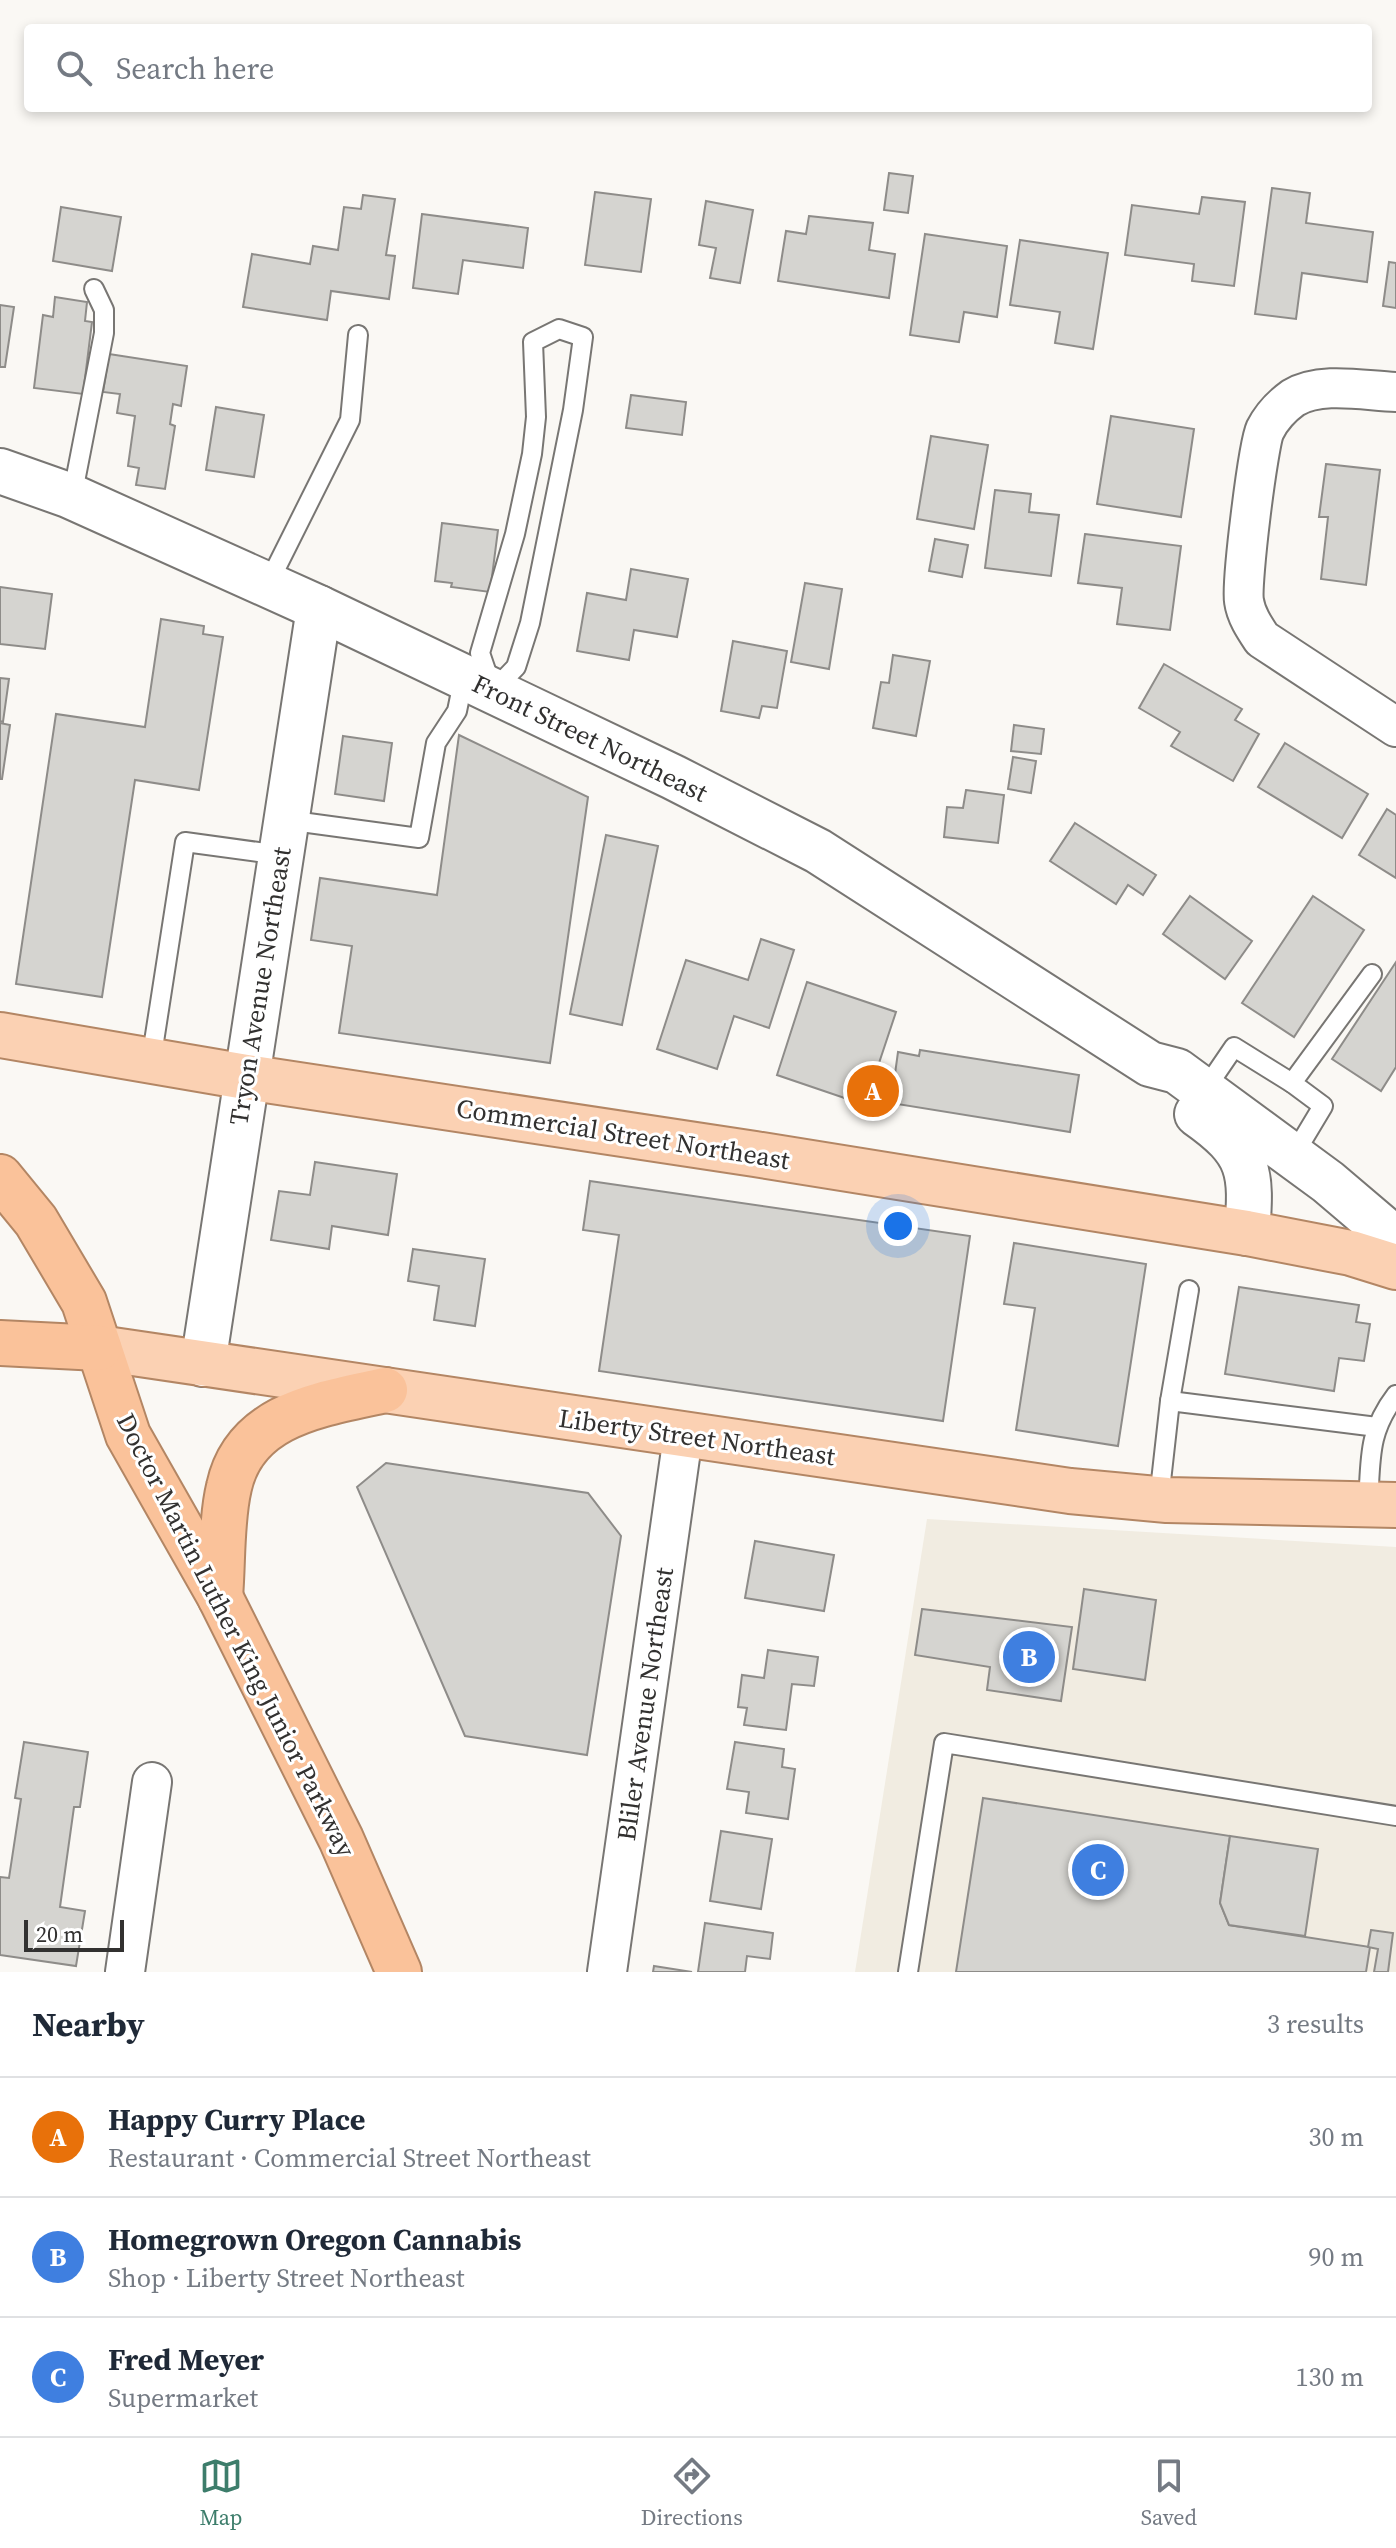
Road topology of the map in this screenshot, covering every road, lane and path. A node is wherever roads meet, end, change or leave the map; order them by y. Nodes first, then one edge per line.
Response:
1 (94, 289) dead end
2 (358, 335) dead end
3 (1396, 392) edge
4 (0, 471) edge
5 (72, 497) junction
6 (268, 584) junction
7 (319, 608) junction
8 (479, 684) junction
9 (1396, 727) edge
10 (283, 838) junction
11 (1372, 974) dead end
12 (0, 1035) edge
13 (151, 1061) junction
14 (1150, 1064) junction
15 (246, 1077) junction
16 (1292, 1083) junction
17 (1204, 1091) junction
18 (1293, 1156) junction
19 (0, 1177) edge
20 (1247, 1233) junction
21 (1396, 1245) edge
22 (1396, 1267) edge
23 (1189, 1290) dead end
24 (0, 1343) edge
25 (99, 1348) junction
26 (203, 1364) junction
27 (385, 1390) junction
28 (1396, 1395) edge
29 (1170, 1401) junction
30 (1377, 1427) junction
31 (683, 1436) junction
32 (1159, 1499) junction
33 (1382, 1505) edge
34 (220, 1597) junction
35 (152, 1782) dead end
36 (1396, 1816) edge
37 (125, 1972) edge
38 (399, 1972) edge
39 (607, 1972) edge
40 (908, 1972) edge

1 - 5 lane
2 - 6 lane
3 - 9 street
4 - 5 street, Front Street Northeast
5 - 6 street, Front Street Northeast
6 - 7 street, Front Street Northeast
7 - 8 street, Front Street Northeast
7 - 10 street, Tryon Avenue Northeast
8 - 8 lane
8 - 10 lane
8 - 14 street, Front Street Northeast
10 - 13 lane
10 - 15 street, Tryon Avenue Northeast
11 - 16 lane
12 - 13 main road, Commercial Street Northeast
13 - 15 main road, Commercial Street Northeast
14 - 17 street, Front Street Northeast
14 - 20 street, Front Street Northeast
15 - 20 main road, Commercial Street Northeast
15 - 26 street, Tryon Avenue Northeast
16 - 17 lane
16 - 18 lane
17 - 18 street, Front Street Northeast
18 - 21 street, Front Street Northeast
19 - 25 highway, Doctor Martin Luther King Junior Parkway
20 - 22 main road
23 - 29 lane
24 - 25 highway, Liberty Street Northeast
25 - 26 main road, Liberty Street Northeast
25 - 34 highway, Doctor Martin Luther King Junior Parkway
26 - 27 main road, Liberty Street Northeast
27 - 31 main road, Liberty Street Northeast
27 - 34 highway
28 - 30 lane
29 - 30 lane
29 - 32 lane
30 - 33 lane
31 - 32 main road, Liberty Street Northeast
31 - 39 street, Bliler Avenue Northeast
32 - 33 main road, Liberty Street Northeast
34 - 38 highway, Doctor Martin Luther King Junior Parkway
35 - 37 street
36 - 40 lane

